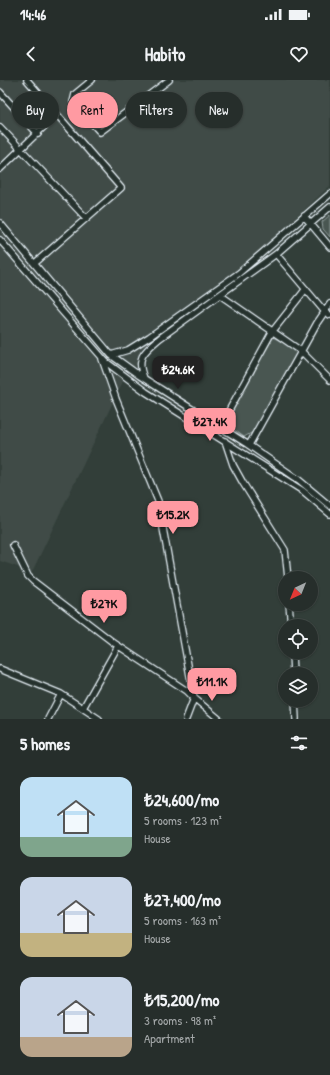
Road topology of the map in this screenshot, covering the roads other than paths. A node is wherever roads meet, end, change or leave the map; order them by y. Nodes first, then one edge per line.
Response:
1 (27, 80) edge
2 (92, 80) edge
3 (169, 80) edge
4 (0, 92) edge
5 (38, 92) edge
6 (59, 116) edge
7 (0, 127) edge
8 (44, 128) edge
9 (38, 134) junction
10 (22, 149) junction
11 (0, 169) edge
12 (330, 194) edge
13 (330, 207) edge
14 (304, 216) junction
15 (86, 218) junction
16 (0, 223) edge
17 (311, 224) junction
18 (0, 240) edge
19 (330, 247) edge
20 (276, 254) junction
21 (35, 263) junction
22 (305, 290) junction
23 (220, 295) junction
24 (330, 304) edge
25 (327, 313) edge
26 (272, 332) junction
27 (142, 341) junction
28 (145, 351) junction
29 (301, 351) junction
30 (112, 355) junction
31 (101, 357) junction
32 (144, 379) junction
33 (330, 380) edge
34 (220, 427) junction
35 (225, 442) junction
36 (249, 445) junction
37 (330, 506) edge
38 (330, 514) edge
39 (13, 545) dead end
40 (287, 571) edge
41 (118, 646) junction
42 (0, 669) edge
43 (61, 694) junction
44 (194, 698) junction
45 (295, 707) edge
46 (83, 708) junction
47 (48, 719) edge
48 (98, 719) edge
49 (186, 719) edge
50 (219, 719) edge
51 (296, 719) edge

1 - 5 street
2 - 3 street
4 - 9 street
6 - 15 street
7 - 10 street
8 - 9 street
9 - 10 street
10 - 11 street
10 - 15 street
12 - 14 street
13 - 17 street
14 - 17 street
14 - 27 street
15 - 21 street
16 - 21 street
17 - 19 street
17 - 20 street
18 - 31 street
20 - 22 street
20 - 23 street
21 - 30 street
22 - 25 street
22 - 26 street
23 - 26 street
23 - 28 street
24 - 25 street
25 - 29 street
26 - 29 street
26 - 34 street
27 - 28 street
27 - 30 street
28 - 32 street
29 - 33 street
29 - 36 street
30 - 32 street
31 - 35 street
31 - 44 street
32 - 34 street
34 - 36 street
35 - 38 street
35 - 40 street
36 - 37 street
39 - 41 street
41 - 44 street
41 - 46 street
42 - 43 street
43 - 46 street
43 - 47 street
44 - 49 street
44 - 50 street
45 - 51 street
46 - 48 street

